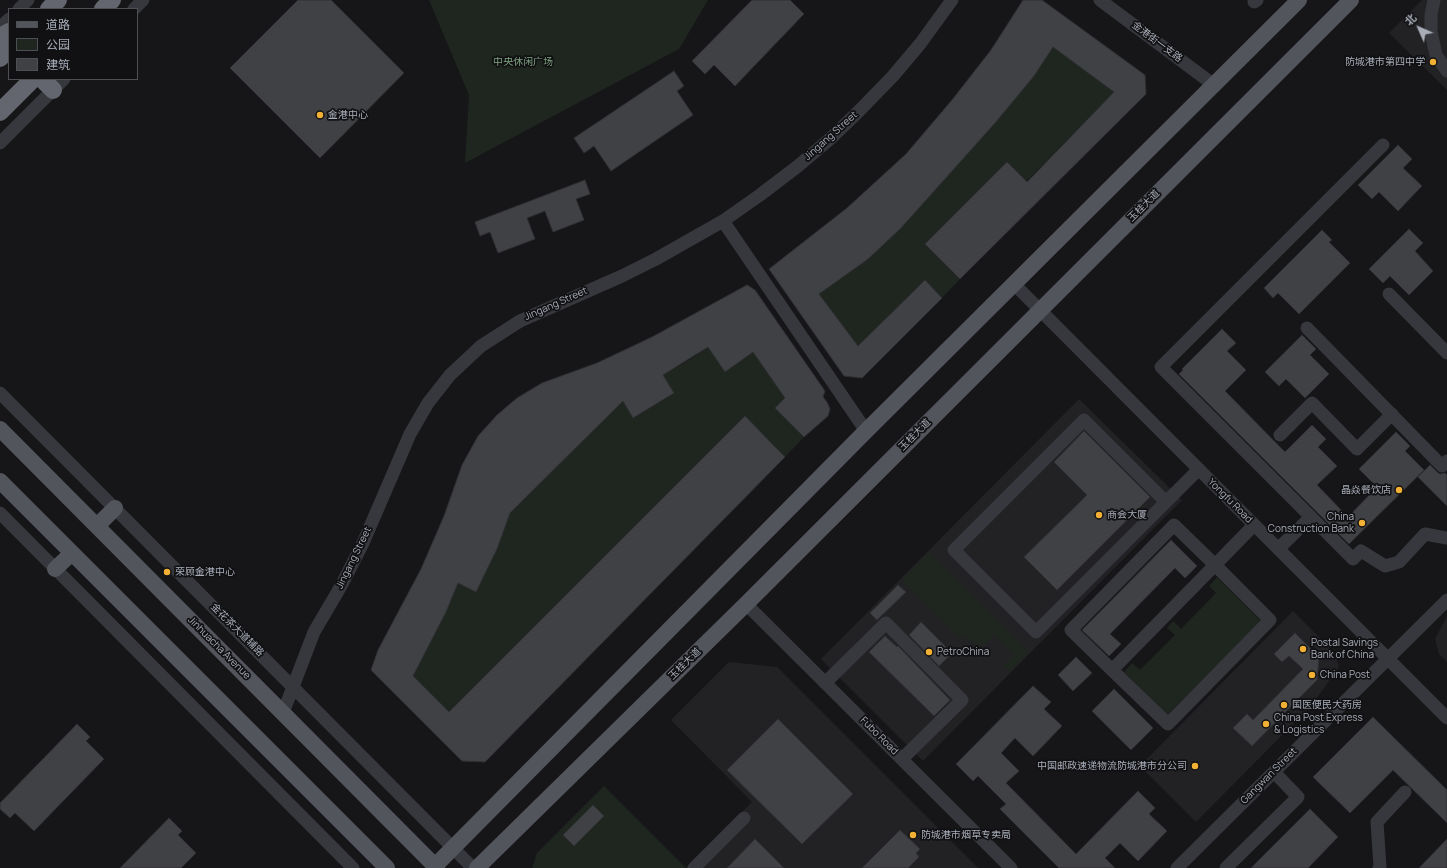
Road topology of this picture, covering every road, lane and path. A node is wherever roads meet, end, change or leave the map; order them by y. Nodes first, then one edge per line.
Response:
1 (28, 0) edge
2 (58, 0) edge
3 (112, 0) edge
4 (144, 0) edge
5 (952, 0) edge
6 (1100, 0) edge
7 (1299, 0) edge
8 (1350, 0) edge
9 (1434, 0) edge
10 (20, 8) edge
11 (50, 8) edge
12 (104, 8) edge
13 (135, 8) edge
14 (8, 20) edge
15 (0, 28) edge
16 (8, 50) edge
17 (0, 58) edge
18 (1447, 71) edge
19 (32, 80) edge
20 (53, 83) edge
21 (1214, 85) junction
22 (0, 112) edge
23 (0, 143) edge
24 (1383, 145) dead end
25 (723, 221) junction
26 (1014, 284) junction
27 (1389, 294) dead end
28 (1040, 310) junction
29 (1307, 328) dead end
30 (1447, 353) edge
31 (0, 393) edge
32 (1392, 414) junction
33 (0, 429) edge
34 (866, 431) junction
35 (1280, 435) dead end
36 (1447, 461) edge
37 (1199, 469) junction
38 (0, 481) edge
39 (1166, 502) junction
40 (115, 508) junction
41 (0, 513) edge
42 (1311, 517) junction
43 (1254, 525) junction
44 (97, 526) junction
45 (1447, 538) edge
46 (1278, 549) junction
47 (72, 552) junction
48 (1215, 565) junction
49 (56, 569) junction
50 (1447, 600) edge
51 (746, 604) junction
52 (1388, 659) junction
53 (1112, 670) junction
54 (825, 683) junction
55 (293, 687) junction
56 (283, 712) junction
57 (1447, 718) edge
58 (902, 759) junction
59 (1274, 772) junction
60 (1405, 792) dead end
61 (744, 818) dead end
62 (453, 848) junction
63 (436, 867) edge
64 (1179, 867) edge
65 (353, 868) edge
66 (387, 868) edge
67 (473, 868) edge
68 (477, 868) edge
69 (694, 868) edge
70 (1011, 868) edge
71 (1226, 868) edge
72 (1379, 868) edge

1 - 10 street
2 - 11 highway
3 - 12 highway
4 - 13 street
5 - 25 street, Jingang Street
6 - 21 street, 金港街一支路
7 - 21 main road
8 - 28 main road, 玉桂大道
9 - 18 street
14 - 15 street
16 - 17 highway
19 - 22 highway
20 - 23 street
21 - 26 main road
24 - 42 street
25 - 34 street
25 - 55 street, Jingang Street
26 - 28 street, Yongfu Road
26 - 34 main road
27 - 30 street
28 - 37 street, Yongfu Road
28 - 51 main road, 玉桂大道
29 - 32 street
31 - 40 street, 金花茶大道辅路
32 - 35 street
32 - 36 street
33 - 44 main road, Jinhuacha Avenue
34 - 62 main road
37 - 39 street
37 - 43 street, Yongfu Road
38 - 47 main road
39 - 39 street
40 - 44 main road
40 - 55 street, 金花茶大道辅路
41 - 49 street
42 - 45 street
42 - 46 street
43 - 46 street, Yongfu Road
43 - 48 street
44 - 56 main road, Jinhuacha Avenue
46 - 52 street, Yongfu Road
47 - 49 main road
47 - 66 main road
48 - 53 street
48 - 53 street
48 - 53 street
49 - 65 street
50 - 52 street, Gangwan Street
51 - 54 street, Fubo Road
51 - 68 main road, 玉桂大道
52 - 57 street, Yongfu Road
52 - 59 street, Gangwan Street
54 - 58 street, Fubo Road
54 - 58 street
55 - 56 street, Jingang Street
55 - 62 street, 金花茶大道辅路
56 - 63 main road, Jinhuacha Avenue
58 - 70 street, Fubo Road
59 - 64 street, Gangwan Street
59 - 71 street
60 - 72 street
61 - 69 street
62 - 63 main road
62 - 67 street, 金花茶大道辅路

